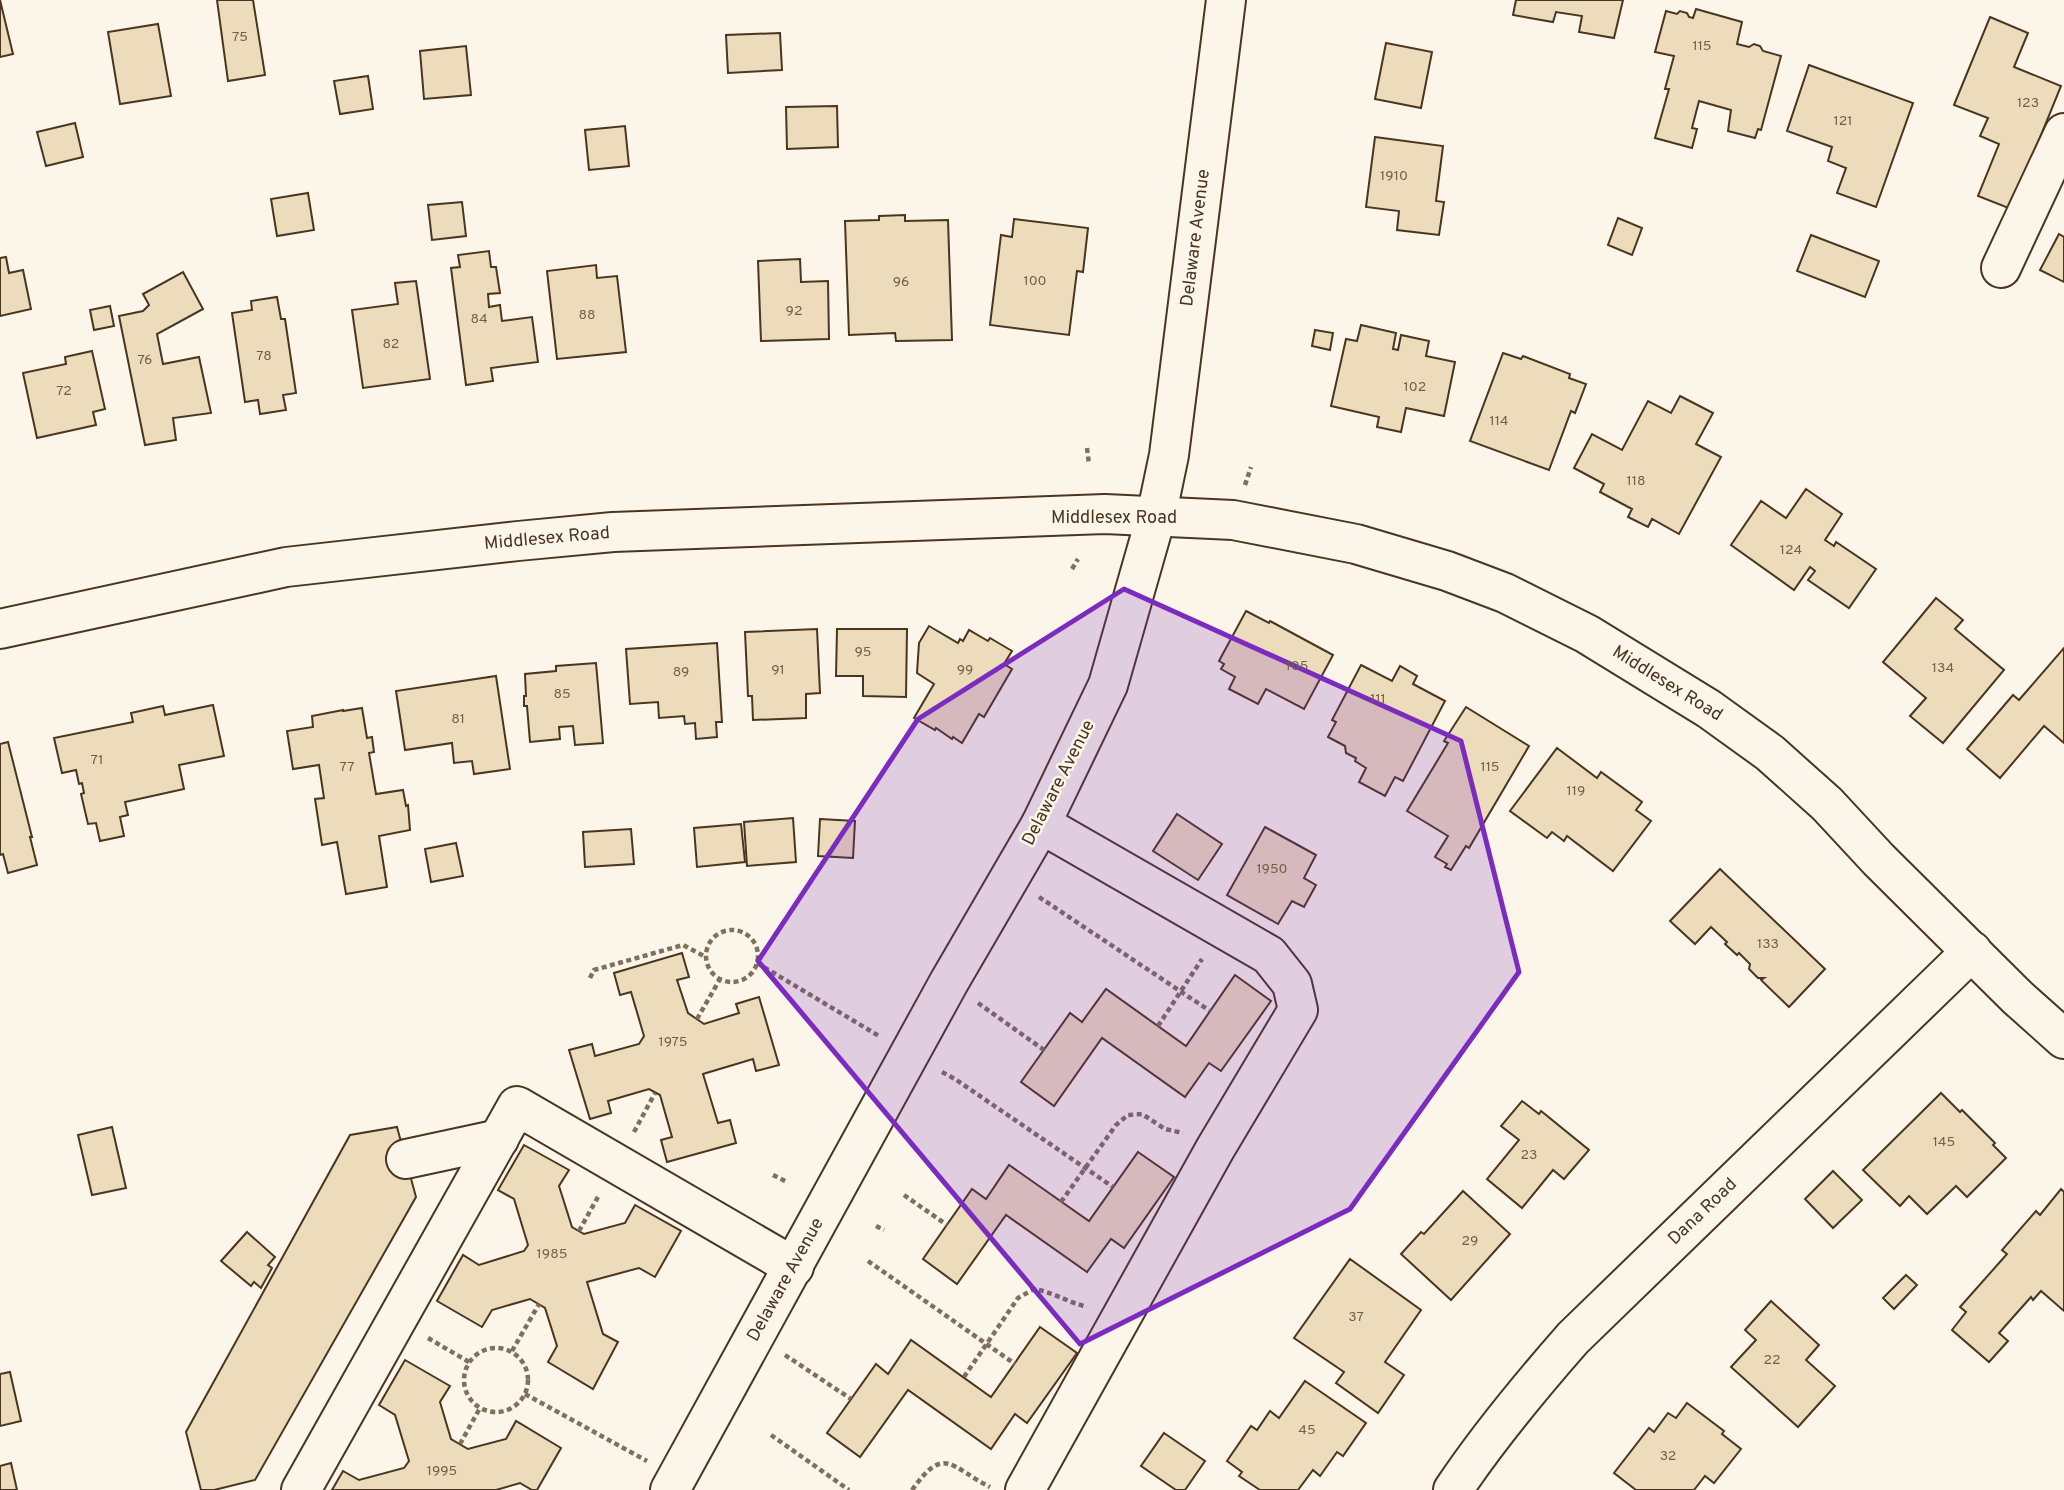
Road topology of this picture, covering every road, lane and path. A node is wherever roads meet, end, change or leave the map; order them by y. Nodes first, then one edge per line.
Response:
1 (1226, 0) edge
2 (2064, 132) edge
3 (2001, 268) dead end
4 (1087, 448) dead end
5 (1090, 464) dead end
6 (1251, 467) dead end
7 (1243, 489) dead end
8 (1156, 517) junction
9 (1079, 559) dead end
10 (1072, 569) dead end
11 (0, 629) edge
12 (1041, 824) junction
13 (1052, 905) dead end
14 (1209, 949) dead end
15 (1972, 951) junction
16 (706, 957) junction
17 (758, 963) junction
18 (590, 978) dead end
19 (720, 979) junction
20 (1182, 991) junction
21 (1210, 1011) dead end
22 (991, 1013) dead end
23 (697, 1018) dead end
24 (1158, 1026) dead end
25 (867, 1029) dead end
26 (2064, 1039) edge
27 (1044, 1050) dead end
28 (955, 1079) dead end
29 (655, 1093) dead end
30 (640, 1121) dead end
31 (1165, 1129) dead end
32 (499, 1139) junction
33 (406, 1159) dead end
34 (1085, 1168) junction
35 (773, 1175) dead end
36 (788, 1182) dead end
37 (1113, 1187) dead end
38 (904, 1195) dead end
39 (597, 1198) dead end
40 (1061, 1202) dead end
41 (947, 1225) dead end
42 (876, 1226) dead end
43 (884, 1230) dead end
44 (579, 1231) dead end
45 (867, 1261) dead end
46 (794, 1267) junction
47 (1069, 1302) dead end
48 (539, 1304) dead end
49 (420, 1333) dead end
50 (987, 1344) junction
51 (512, 1351) junction
52 (469, 1362) junction
53 (798, 1364) dead end
54 (1015, 1364) dead end
55 (964, 1377) dead end
56 (525, 1394) junction
57 (851, 1399) dead end
58 (480, 1408) junction
59 (771, 1435) dead end
60 (460, 1444) dead end
61 (636, 1455) dead end
62 (302, 1490) edge
63 (670, 1490) edge
64 (849, 1490) edge
65 (912, 1490) edge
66 (996, 1490) edge
67 (1025, 1490) edge
68 (1453, 1490) edge

1 - 8 street, Delaware Avenue
2 - 3 street
4 - 5 path
6 - 7 path
8 - 11 street, Middlesex Road
8 - 12 street, Delaware Avenue
8 - 15 street, Middlesex Road
9 - 10 path
12 - 46 street, Delaware Avenue
12 - 67 street
13 - 20 path
14 - 20 path
15 - 26 street, Middlesex Road
15 - 68 street, Dana Road
16 - 17 path
16 - 18 path
16 - 19 path
17 - 19 path
17 - 25 path
19 - 23 path
20 - 21 path
20 - 24 path
22 - 27 path
28 - 34 path
29 - 30 path
31 - 34 path
32 - 33 street
32 - 46 street
32 - 62 street
34 - 37 path
34 - 40 path
35 - 36 path
38 - 41 path
39 - 44 path
42 - 43 path
45 - 50 path
46 - 63 street, Delaware Avenue
47 - 50 path
48 - 51 path
49 - 52 path
50 - 54 path
50 - 55 path
51 - 52 path
51 - 56 path
52 - 58 path
53 - 57 path
56 - 58 path
56 - 61 path
58 - 60 path
59 - 64 path
65 - 66 path

